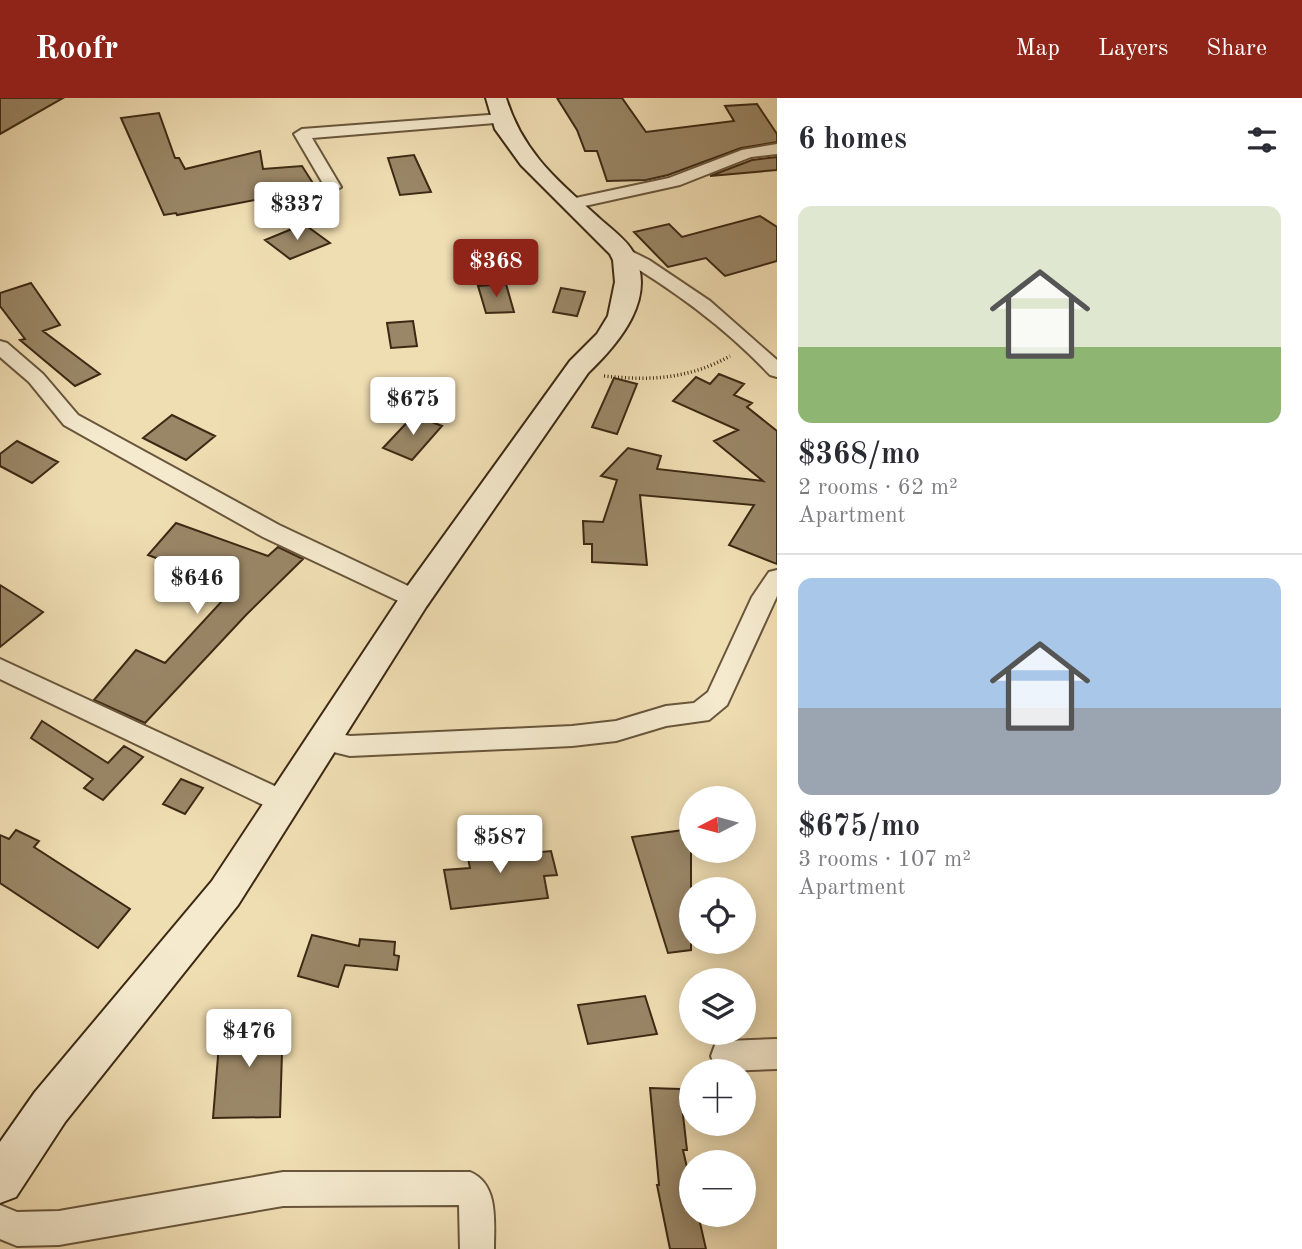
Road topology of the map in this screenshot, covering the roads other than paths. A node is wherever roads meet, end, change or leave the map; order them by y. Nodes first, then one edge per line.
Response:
1 (499, 108) edge
2 (777, 149) edge
3 (333, 187) dead end
4 (571, 204) junction
5 (621, 251) junction
6 (0, 347) edge
7 (777, 371) edge
8 (777, 578) edge
9 (415, 599) junction
10 (0, 668) edge
11 (322, 740) junction
12 (283, 802) junction
13 (777, 1054) edge
14 (726, 1056) dead end
15 (0, 1181) edge
16 (0, 1222) edge
17 (477, 1249) edge

1 - 3 street
1 - 4 street
2 - 4 street
4 - 5 street
5 - 7 street
5 - 9 street
6 - 9 street
8 - 11 street
9 - 11 street
10 - 12 street
11 - 12 street
12 - 15 street
13 - 14 street
16 - 17 street

